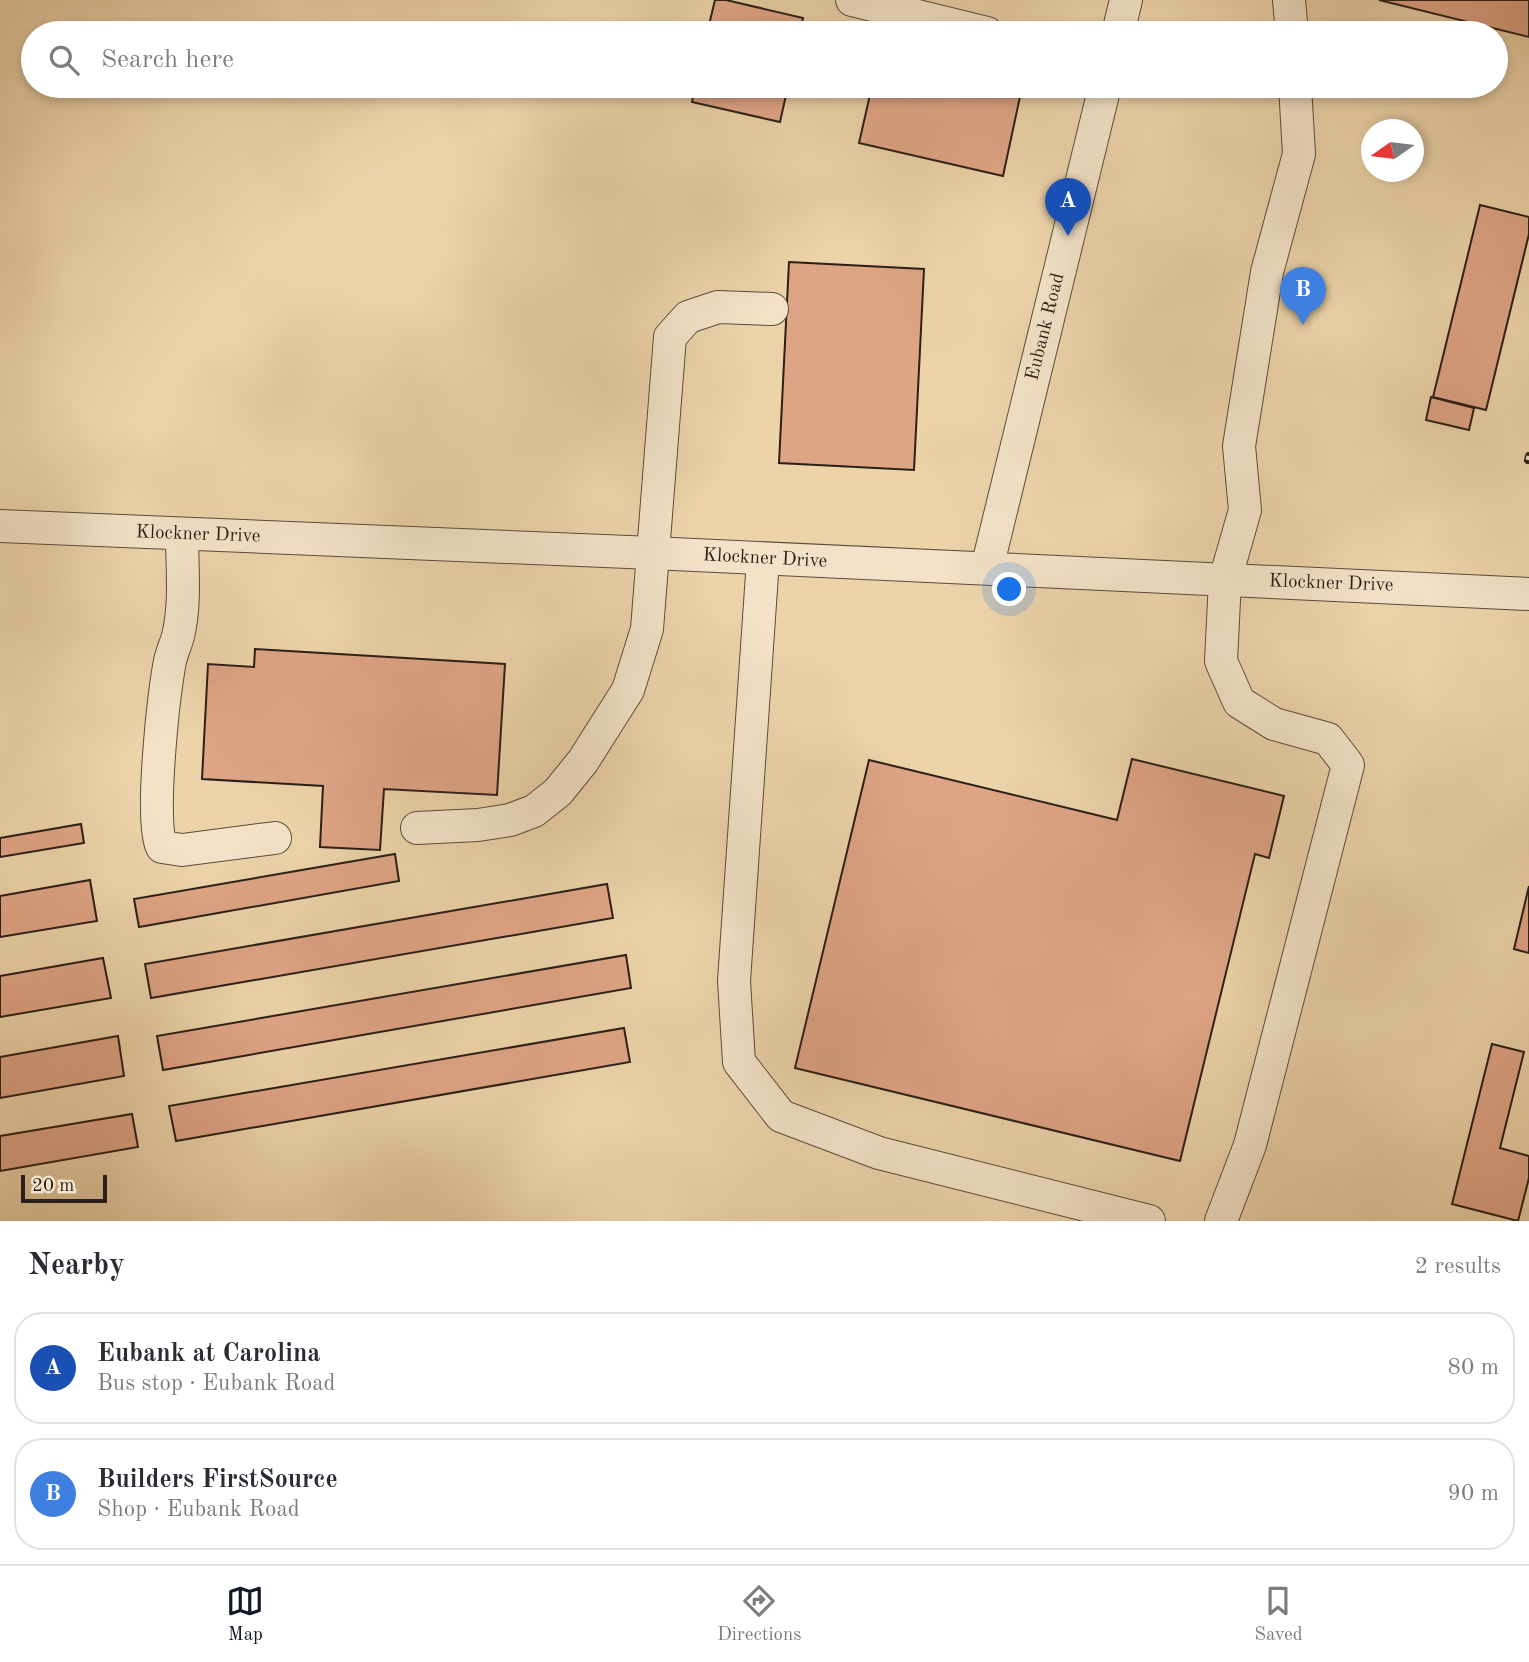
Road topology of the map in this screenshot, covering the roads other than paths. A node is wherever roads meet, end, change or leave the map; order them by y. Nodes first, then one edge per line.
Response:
1 (852, 0) edge
2 (1126, 0) edge
3 (1289, 0) edge
4 (938, 21) edge
5 (1121, 21) edge
6 (1291, 21) edge
7 (1102, 98) edge
8 (1294, 98) edge
9 (772, 309) dead end
10 (0, 526) edge
11 (181, 534) junction
12 (652, 553) junction
13 (763, 559) junction
14 (987, 568) junction
15 (1225, 580) junction
16 (1529, 594) edge
17 (417, 828) dead end
18 (275, 838) dead end
19 (1149, 1221) edge
20 (1221, 1221) edge

1 - 4 street
2 - 5 street
3 - 6 street
7 - 14 street, Eubank Road
8 - 15 street
9 - 12 street
10 - 11 street, Klockner Drive
11 - 12 street, Klockner Drive
11 - 18 street
12 - 13 street, Klockner Drive
12 - 17 street
13 - 14 street, Klockner Drive
13 - 19 street
14 - 15 street, Klockner Drive
15 - 16 street, Klockner Drive
15 - 20 street

